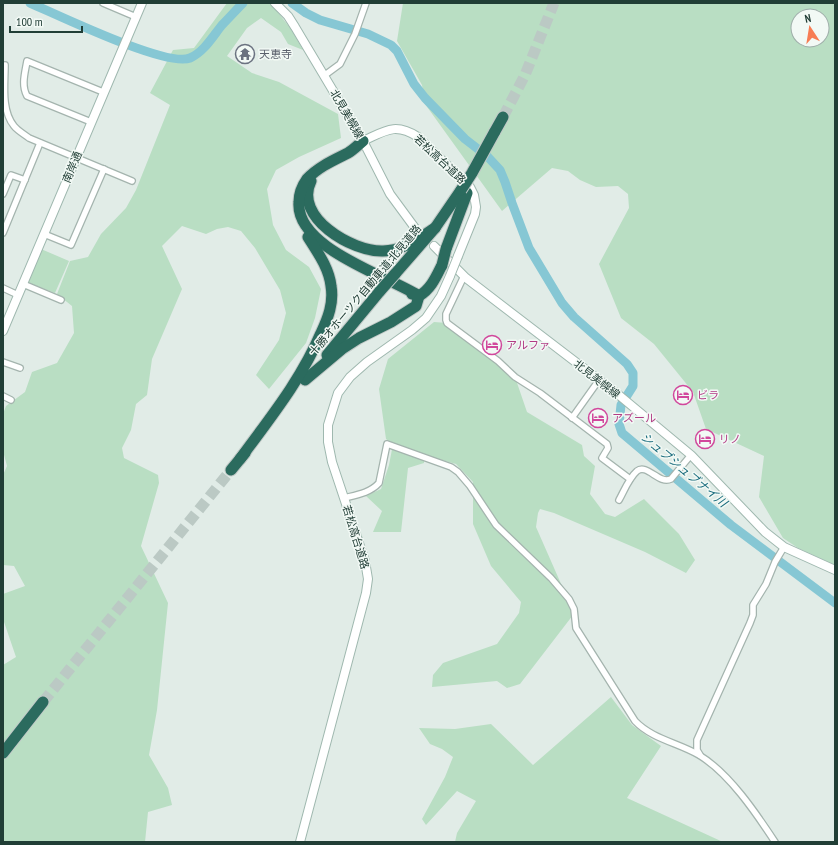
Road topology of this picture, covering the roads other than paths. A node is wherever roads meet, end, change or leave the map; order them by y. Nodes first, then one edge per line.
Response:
1 (142, 3) edge
2 (275, 3) edge
3 (366, 3) edge
4 (107, 4) edge
5 (136, 17) junction
6 (5, 65) dead end
7 (325, 75) junction
8 (103, 92) junction
9 (502, 120) tunnel mouth
10 (91, 122) junction
11 (363, 141) junction
12 (40, 143) junction
13 (76, 157) junction
14 (104, 169) junction
15 (315, 173) junction
16 (25, 180) junction
17 (132, 181) dead end
18 (464, 191) junction
19 (3, 194) edge
20 (415, 228) dead end
21 (435, 228) junction
22 (3, 233) edge
23 (44, 234) junction
24 (308, 238) junction
25 (434, 246) dead end
26 (464, 276) junction
27 (23, 284) junction
28 (3, 288) edge
29 (18, 295) junction
30 (419, 296) junction
31 (61, 300) dead end
32 (3, 331) edge
33 (3, 362) edge
34 (20, 368) dead end
35 (305, 380) junction
36 (599, 380) junction
37 (3, 396) edge
38 (11, 400) dead end
39 (572, 418) junction
40 (691, 455) junction
41 (240, 458) junction
42 (231, 470) tunnel mouth
43 (630, 480) junction
44 (344, 498) junction
45 (619, 500) dead end
46 (784, 547) junction
47 (835, 570) edge
48 (42, 702) tunnel mouth
49 (3, 753) edge
50 (700, 755) junction
51 (300, 842) edge
52 (775, 842) edge

1 - 5 main road, 南岸通
2 - 7 main road, 北見美幌線
3 - 7 street
4 - 5 street
5 - 8 main road, 南岸通
6 - 12 street
7 - 11 main road, 北見美幌線
8 - 10 main road, 南岸通
8 - 10 street
9 - 18 highway, 十勝オホーツク自動車道;北見道路, bridge
10 - 13 main road, 南岸通
11 - 15 highway
11 - 20 main road, 北見美幌線
11 - 24 highway
11 - 44 main road, 若松高台道路, bridge
12 - 13 street
12 - 16 street
13 - 14 street
13 - 23 main road, 南岸通
14 - 17 street
14 - 23 street
15 - 21 highway
15 - 30 highway
16 - 19 street
16 - 22 street
18 - 21 highway, 十勝オホーツク自動車道;北見道路
18 - 30 highway, bridge
21 - 35 highway, 十勝オホーツク自動車道;北見道路, bridge
23 - 27 main road, 南岸通
24 - 30 highway
24 - 41 highway
25 - 26 main road, 北見美幌線
26 - 36 main road, 北見美幌線
26 - 39 street
27 - 29 main road, 南岸通
27 - 31 street
28 - 29 street
29 - 32 main road, 南岸通
30 - 35 highway
33 - 34 street
35 - 41 highway, 十勝オホーツク自動車道;北見道路
36 - 39 street
36 - 40 main road, 北見美幌線
37 - 38 street
39 - 43 street
40 - 43 street
40 - 46 main road, 北見美幌線
41 - 42 highway, 十勝オホーツク自動車道;北見道路
43 - 45 street
44 - 50 street
44 - 51 main road, 若松高台道路
46 - 47 main road, 北見美幌線
46 - 50 street
48 - 49 highway
50 - 52 street

